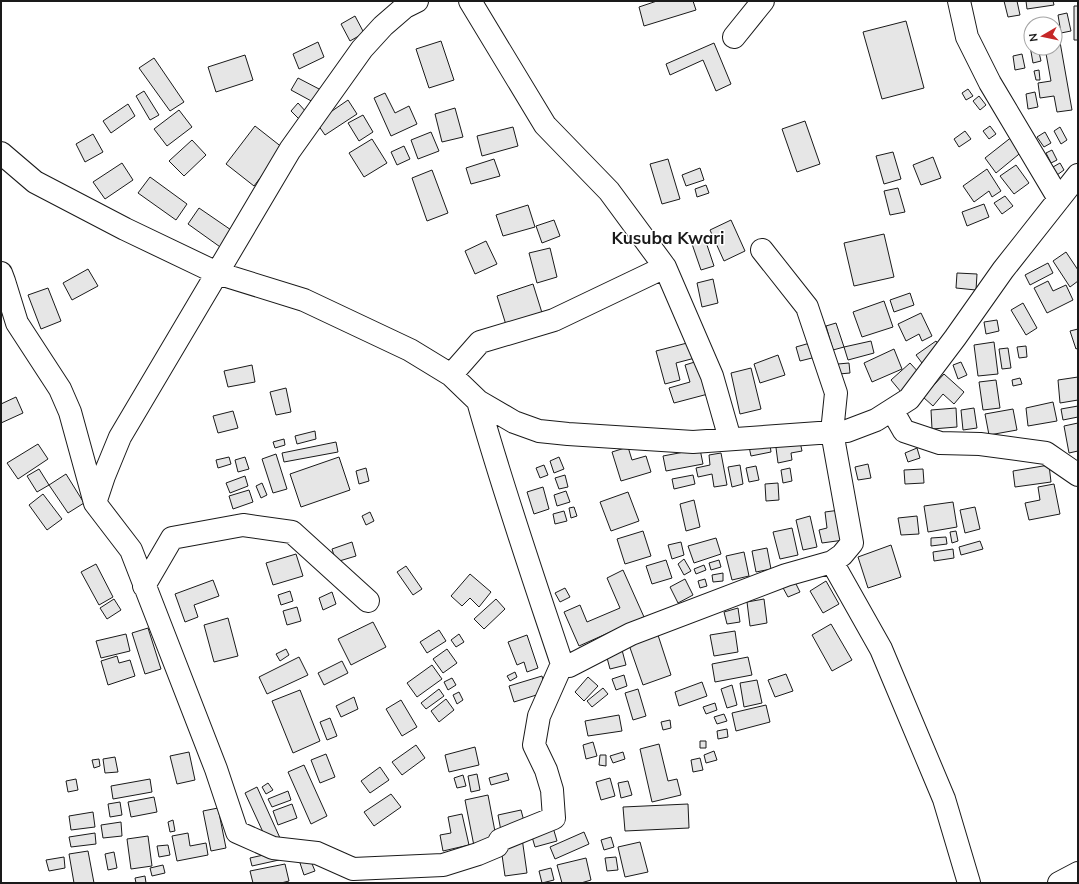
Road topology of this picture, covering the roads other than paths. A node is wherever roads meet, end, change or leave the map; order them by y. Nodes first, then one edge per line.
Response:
1 (417, 1) edge
2 (470, 1) edge
3 (763, 1) edge
4 (959, 1) edge
5 (734, 37) dead end
6 (1, 153) edge
7 (1078, 175) edge
8 (1059, 199) junction
9 (762, 250) dead end
10 (665, 267) junction
11 (1, 273) edge
12 (217, 273) junction
13 (451, 375) junction
14 (478, 401) junction
15 (892, 410) junction
16 (832, 432) junction
17 (730, 439) junction
18 (1078, 475) edge
19 (95, 503) junction
20 (832, 562) junction
21 (144, 586) junction
22 (368, 601) dead end
23 (562, 664) junction
24 (1078, 873) edge
25 (349, 876) edge
26 (969, 883) edge
27 (1059, 883) edge

1 - 12 street
2 - 10 street
3 - 5 street
4 - 8 street
6 - 12 street
7 - 8 street
8 - 15 street
9 - 16 street
10 - 13 street
10 - 17 street
11 - 19 street
12 - 13 street
12 - 19 street
13 - 14 street
14 - 17 street
14 - 23 street
15 - 16 street
15 - 18 street
16 - 17 street
16 - 20 street
19 - 21 street
20 - 23 street
20 - 26 street
21 - 22 street
21 - 25 street
23 - 25 street
24 - 27 street

